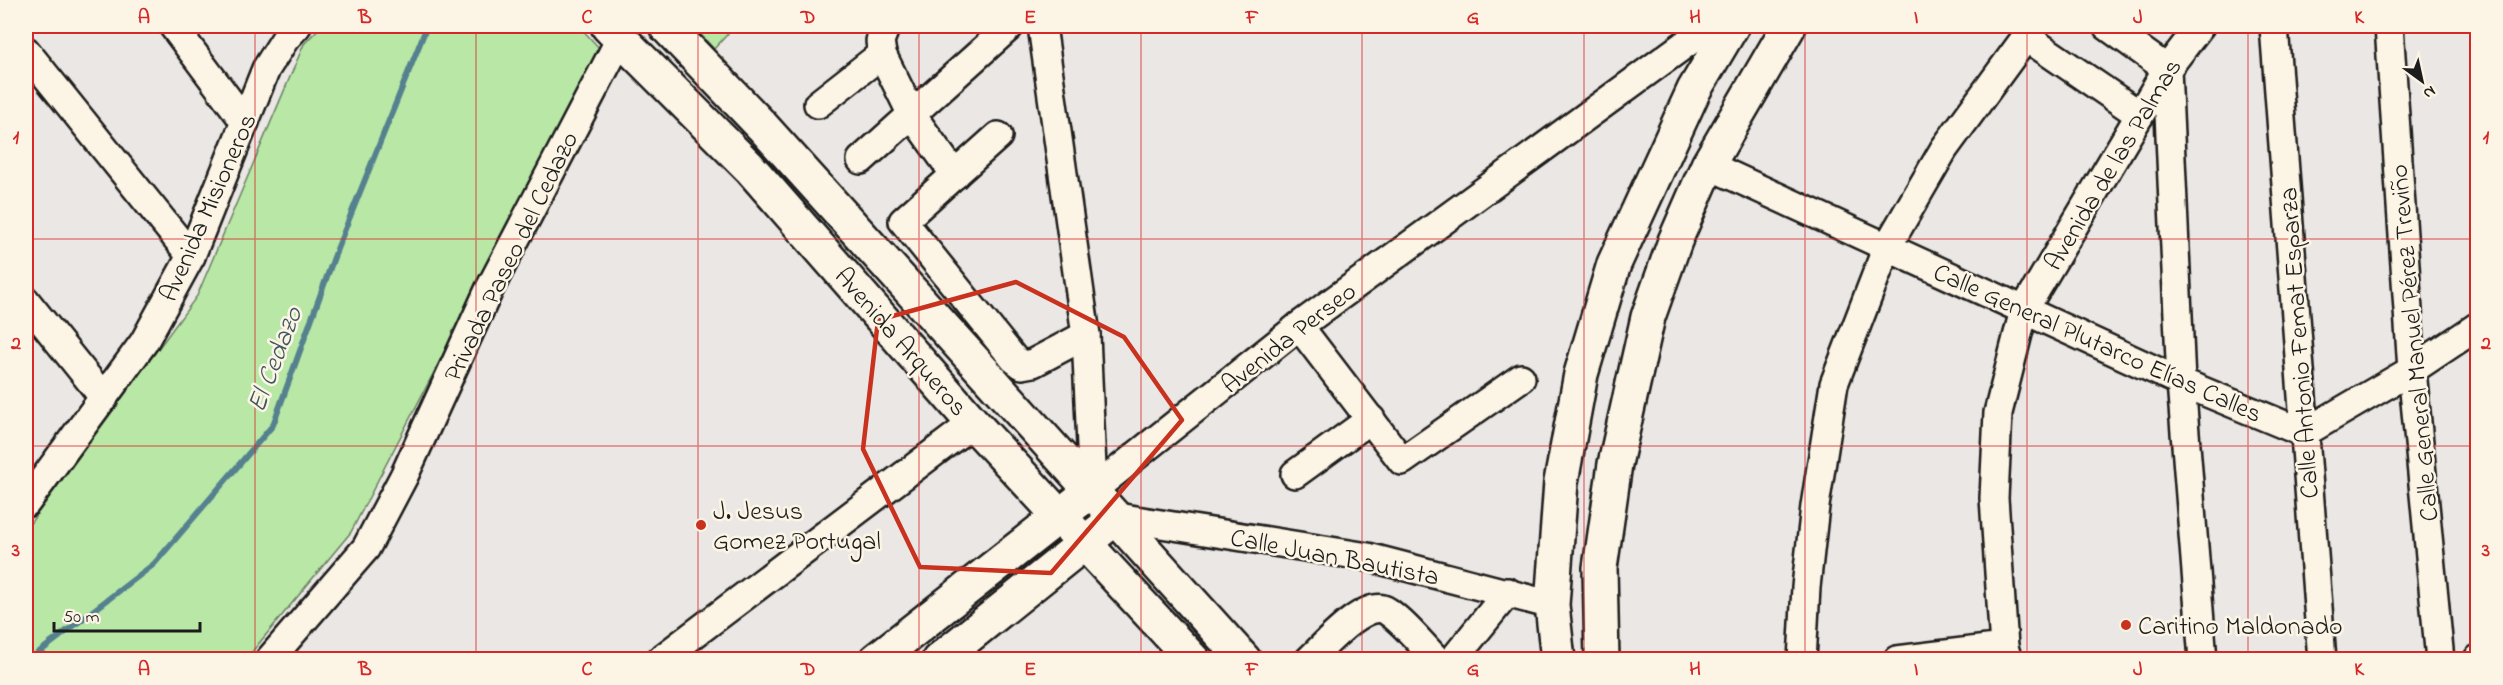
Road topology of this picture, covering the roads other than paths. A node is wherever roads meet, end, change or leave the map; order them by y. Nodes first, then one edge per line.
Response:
1 (173, 26) edge
2 (297, 26) edge
3 (666, 26) edge
4 (886, 26) edge
5 (1010, 26) edge
6 (1042, 26) edge
7 (1710, 26) edge
8 (1732, 26) edge
9 (1789, 26) edge
10 (2108, 26) edge
11 (2200, 26) edge
12 (2274, 26) edge
13 (2389, 26) edge
14 (2030, 31) edge
15 (615, 32) edge
16 (26, 51) edge
17 (882, 54) junction
18 (2167, 69) junction
19 (818, 104) dead end
20 (912, 115) junction
21 (2140, 115) junction
22 (245, 122) junction
23 (998, 136) dead end
24 (861, 160) dead end
25 (1708, 165) junction
26 (955, 175) junction
27 (1887, 247) junction
28 (191, 256) junction
29 (26, 300) edge
30 (2024, 310) junction
31 (1299, 326) junction
32 (2478, 326) edge
33 (1086, 335) junction
34 (2412, 370) junction
35 (1521, 378) dead end
36 (2181, 382) junction
37 (104, 398) junction
38 (1371, 419) junction
39 (973, 423) junction
40 (2304, 433) junction
41 (1295, 474) dead end
42 (1093, 490) junction
43 (26, 503) edge
44 (1061, 515) junction
45 (1117, 518) junction
46 (1085, 543) junction
47 (1508, 592) junction
48 (1552, 604) junction
49 (2006, 653) edge
50 (669, 657) edge
51 (269, 660) edge
52 (876, 660) edge
53 (939, 660) edge
54 (1193, 660) edge
55 (1244, 660) edge
56 (1309, 660) edge
57 (1437, 660) edge
58 (1454, 660) edge
59 (1558, 660) edge
60 (1602, 660) edge
61 (1802, 660) edge
62 (1897, 660) edge
63 (2203, 660) edge
64 (2322, 660) edge
65 (2440, 660) edge

1 - 22 street
2 - 22 street, Avenida Misioneros
3 - 42 main road, Avenida Arqueros
4 - 17 street
5 - 20 street
6 - 33 street
7 - 31 street, Avenida Perseo
8 - 48 main road
9 - 25 main road
10 - 18 street
11 - 18 street, Avenida de las Palmas
12 - 40 street, Calle Antonio Femat Esparza
13 - 34 street, Calle General Manuel Pérez Treviño
14 - 21 street
14 - 27 street
15 - 39 main road, Avenida Arqueros
15 - 51 street, Privada Paseo del Cedazo
16 - 28 street
17 - 19 street
17 - 20 street
18 - 21 street, Avenida de las Palmas
18 - 36 street
20 - 24 street
20 - 26 street
21 - 30 street, Avenida de las Palmas
22 - 28 street, Avenida Misioneros
23 - 26 street
25 - 27 street, Calle General Plutarco Elías Calles
25 - 60 main road
26 - 33 street
27 - 30 street, Calle General Plutarco Elías Calles
27 - 61 street
28 - 37 street, Avenida Misioneros
29 - 37 street
30 - 36 street, Calle General Plutarco Elías Calles
30 - 49 street, Avenida de las Palmas
31 - 38 street
31 - 42 street, Avenida Perseo
32 - 34 street
33 - 42 street
34 - 40 street
34 - 65 street, Calle General Manuel Pérez Treviño
35 - 38 street
36 - 40 street, Calle General Plutarco Elías Calles
36 - 63 street
37 - 43 street, Avenida Misioneros
38 - 41 street
39 - 44 main road, Avenida Arqueros
39 - 50 street
40 - 64 street, Calle Antonio Femat Esparza
42 - 44 main road, Avenida Perseo
42 - 45 main road, Avenida Arqueros
44 - 46 main road, Avenida Arqueros
44 - 52 main road, Avenida Perseo
45 - 46 main road
45 - 47 street, Calle Juan Bautista
45 - 55 main road, Avenida Arqueros
46 - 53 main road
46 - 54 main road, Avenida Arqueros
47 - 48 street, Calle Juan Bautista
47 - 58 street
48 - 59 main road
49 - 62 street
56 - 57 street

